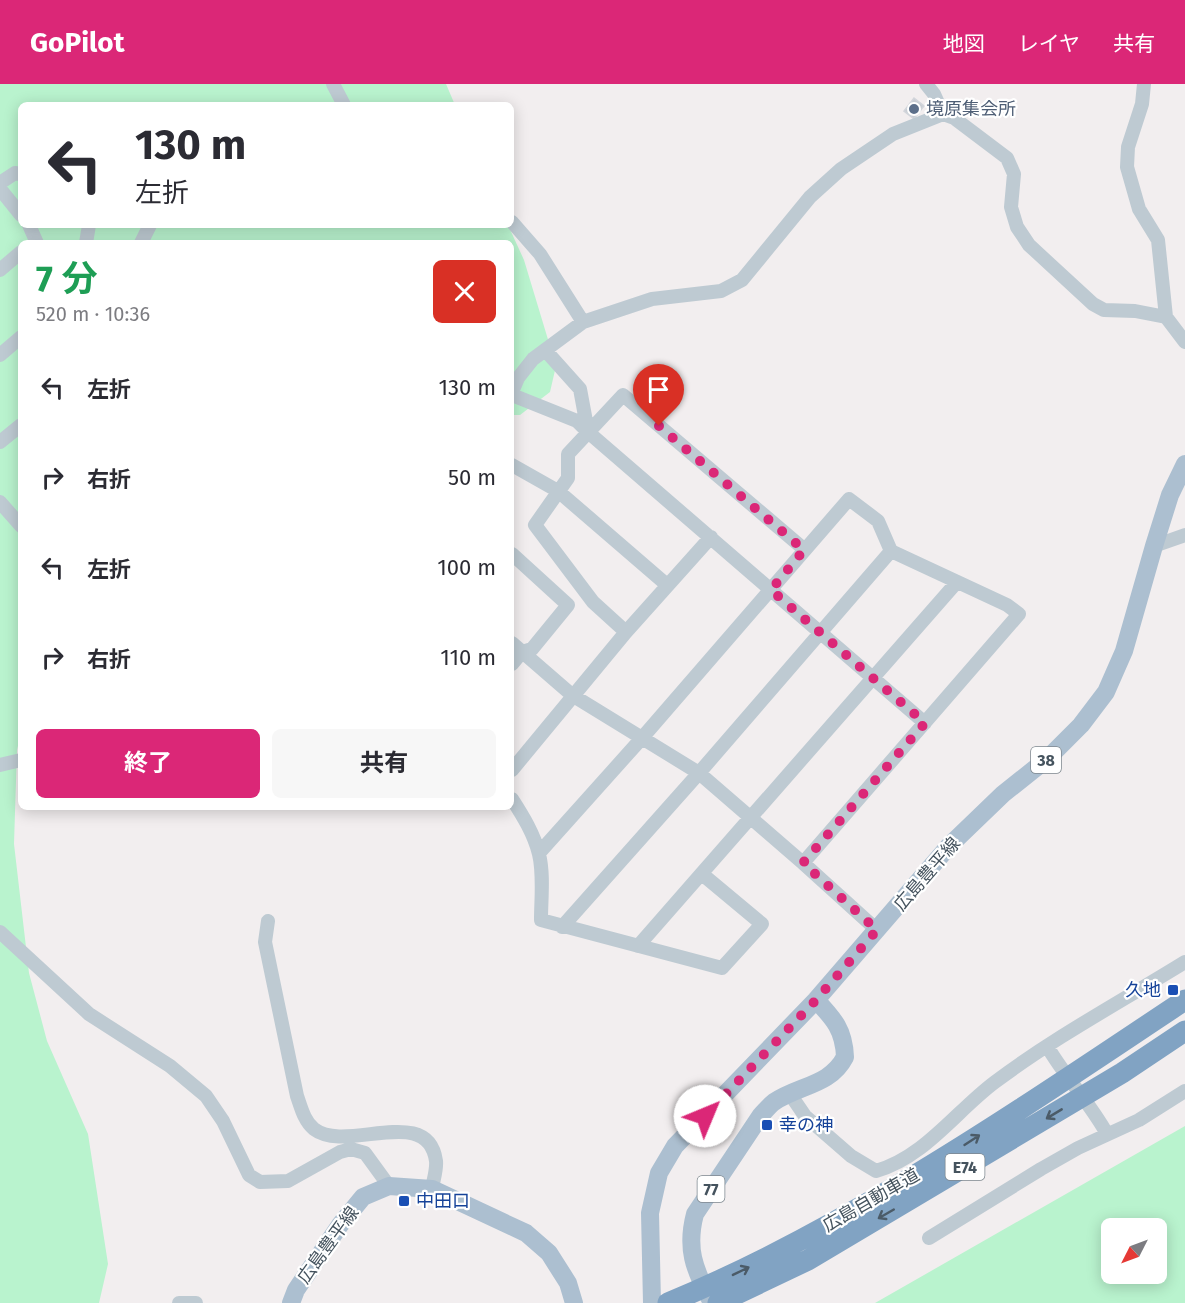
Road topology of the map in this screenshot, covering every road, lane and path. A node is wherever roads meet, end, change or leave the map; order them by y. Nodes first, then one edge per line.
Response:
1 (333, 84) edge
2 (926, 84) edge
3 (1144, 84) edge
4 (342, 102) edge
5 (943, 114) junction
6 (18, 174) edge
7 (0, 183) edge
8 (0, 189) edge
9 (18, 211) edge
10 (514, 224) edge
11 (18, 255) edge
12 (0, 270) edge
13 (1166, 317) junction
14 (583, 322) junction
15 (18, 340) edge
16 (1185, 342) edge
17 (546, 351) junction
18 (0, 355) edge
19 (514, 389) edge
20 (514, 395) edge
21 (18, 427) edge
22 (588, 432) junction
23 (0, 442) edge
24 (1185, 464) edge
25 (514, 466) edge
26 (558, 491) junction
27 (0, 502) edge
28 (18, 523) edge
29 (1185, 535) edge
30 (711, 537) junction
31 (1154, 546) junction
32 (804, 550) junction
33 (891, 551) junction
34 (514, 556) edge
35 (957, 582) junction
36 (667, 585) junction
37 (771, 590) junction
38 (626, 632) junction
39 (820, 633) junction
40 (517, 647) edge
41 (873, 678) junction
42 (572, 695) junction
43 (925, 723) junction
44 (642, 738) junction
45 (18, 761) edge
46 (0, 765) edge
47 (514, 768) edge
48 (699, 773) junction
49 (514, 802) edge
50 (750, 819) junction
51 (538, 853) junction
52 (803, 863) junction
53 (702, 874) junction
54 (268, 921) dead end
55 (562, 927) junction
56 (877, 930) junction
57 (0, 932) edge
58 (638, 946) junction
59 (1185, 962) edge
60 (1185, 990) edge
61 (816, 1000) junction
62 (1185, 1000) edge
63 (1185, 1031) edge
64 (1185, 1040) edge
65 (1047, 1046) junction
66 (1065, 1068) junction
67 (1122, 1072) junction
68 (1185, 1091) edge
69 (790, 1094) junction
70 (1103, 1129) junction
71 (389, 1186) junction
72 (432, 1189) junction
73 (929, 1238) dead end
74 (801, 1252) junction
75 (179, 1303) edge
76 (196, 1303) edge
77 (291, 1303) edge
78 (574, 1303) edge
79 (652, 1303) edge
80 (668, 1303) edge
81 (716, 1303) edge

1 - 4 street
2 - 5 street
3 - 13 street
5 - 13 street
5 - 14 street
6 - 7 street
8 - 9 street
10 - 14 street
11 - 12 street
13 - 16 street
14 - 17 street
15 - 18 street
17 - 19 street
17 - 22 street
20 - 22 street
21 - 23 street
22 - 26 street
22 - 30 street
22 - 32 street
24 - 31 main road, 広島豊平線 / 38
25 - 26 street
26 - 36 street
26 - 38 street
27 - 28 street
29 - 31 street
30 - 36 street
30 - 37 street
31 - 56 main road, 広島豊平線 / 38
32 - 33 street
32 - 37 street
33 - 35 street
33 - 39 street
34 - 40 street
35 - 41 street
35 - 43 street
36 - 38 street
37 - 39 street
37 - 44 street
38 - 42 street
39 - 41 street
39 - 48 street
40 - 42 street
41 - 43 street
41 - 50 street
42 - 44 street
42 - 47 street
43 - 52 street
44 - 48 street
44 - 51 street
45 - 46 street
48 - 50 street
48 - 55 street
49 - 51 street
50 - 52 street
50 - 53 street
51 - 55 street
52 - 56 street
53 - 58 street
53 - 58 street
54 - 72 street
55 - 58 street
56 - 61 main road, 広島豊平線 / 38
57 - 71 street
59 - 65 street
60 - 66 street
61 - 69 main road, 77
61 - 79 main road, 広島豊平線 / 38
62 - 66 highway, 広島自動車道 / E74
63 - 67 highway, 広島自動車道 / E74
64 - 67 street
65 - 66 street
65 - 69 street
66 - 70 street
74 -> 66 highway, 広島自動車道 / E74
67 -> 74 highway, 広島自動車道 / E74
68 - 70 street
69 - 81 main road, 77
70 - 73 street
71 - 72 main road, 広島豊平線
71 - 77 main road, 広島豊平線
72 - 78 main road, 広島豊平線
80 -> 74 highway, 広島自動車道 / E74
74 - 81 highway, 広島自動車道 / E74
75 - 76 street

